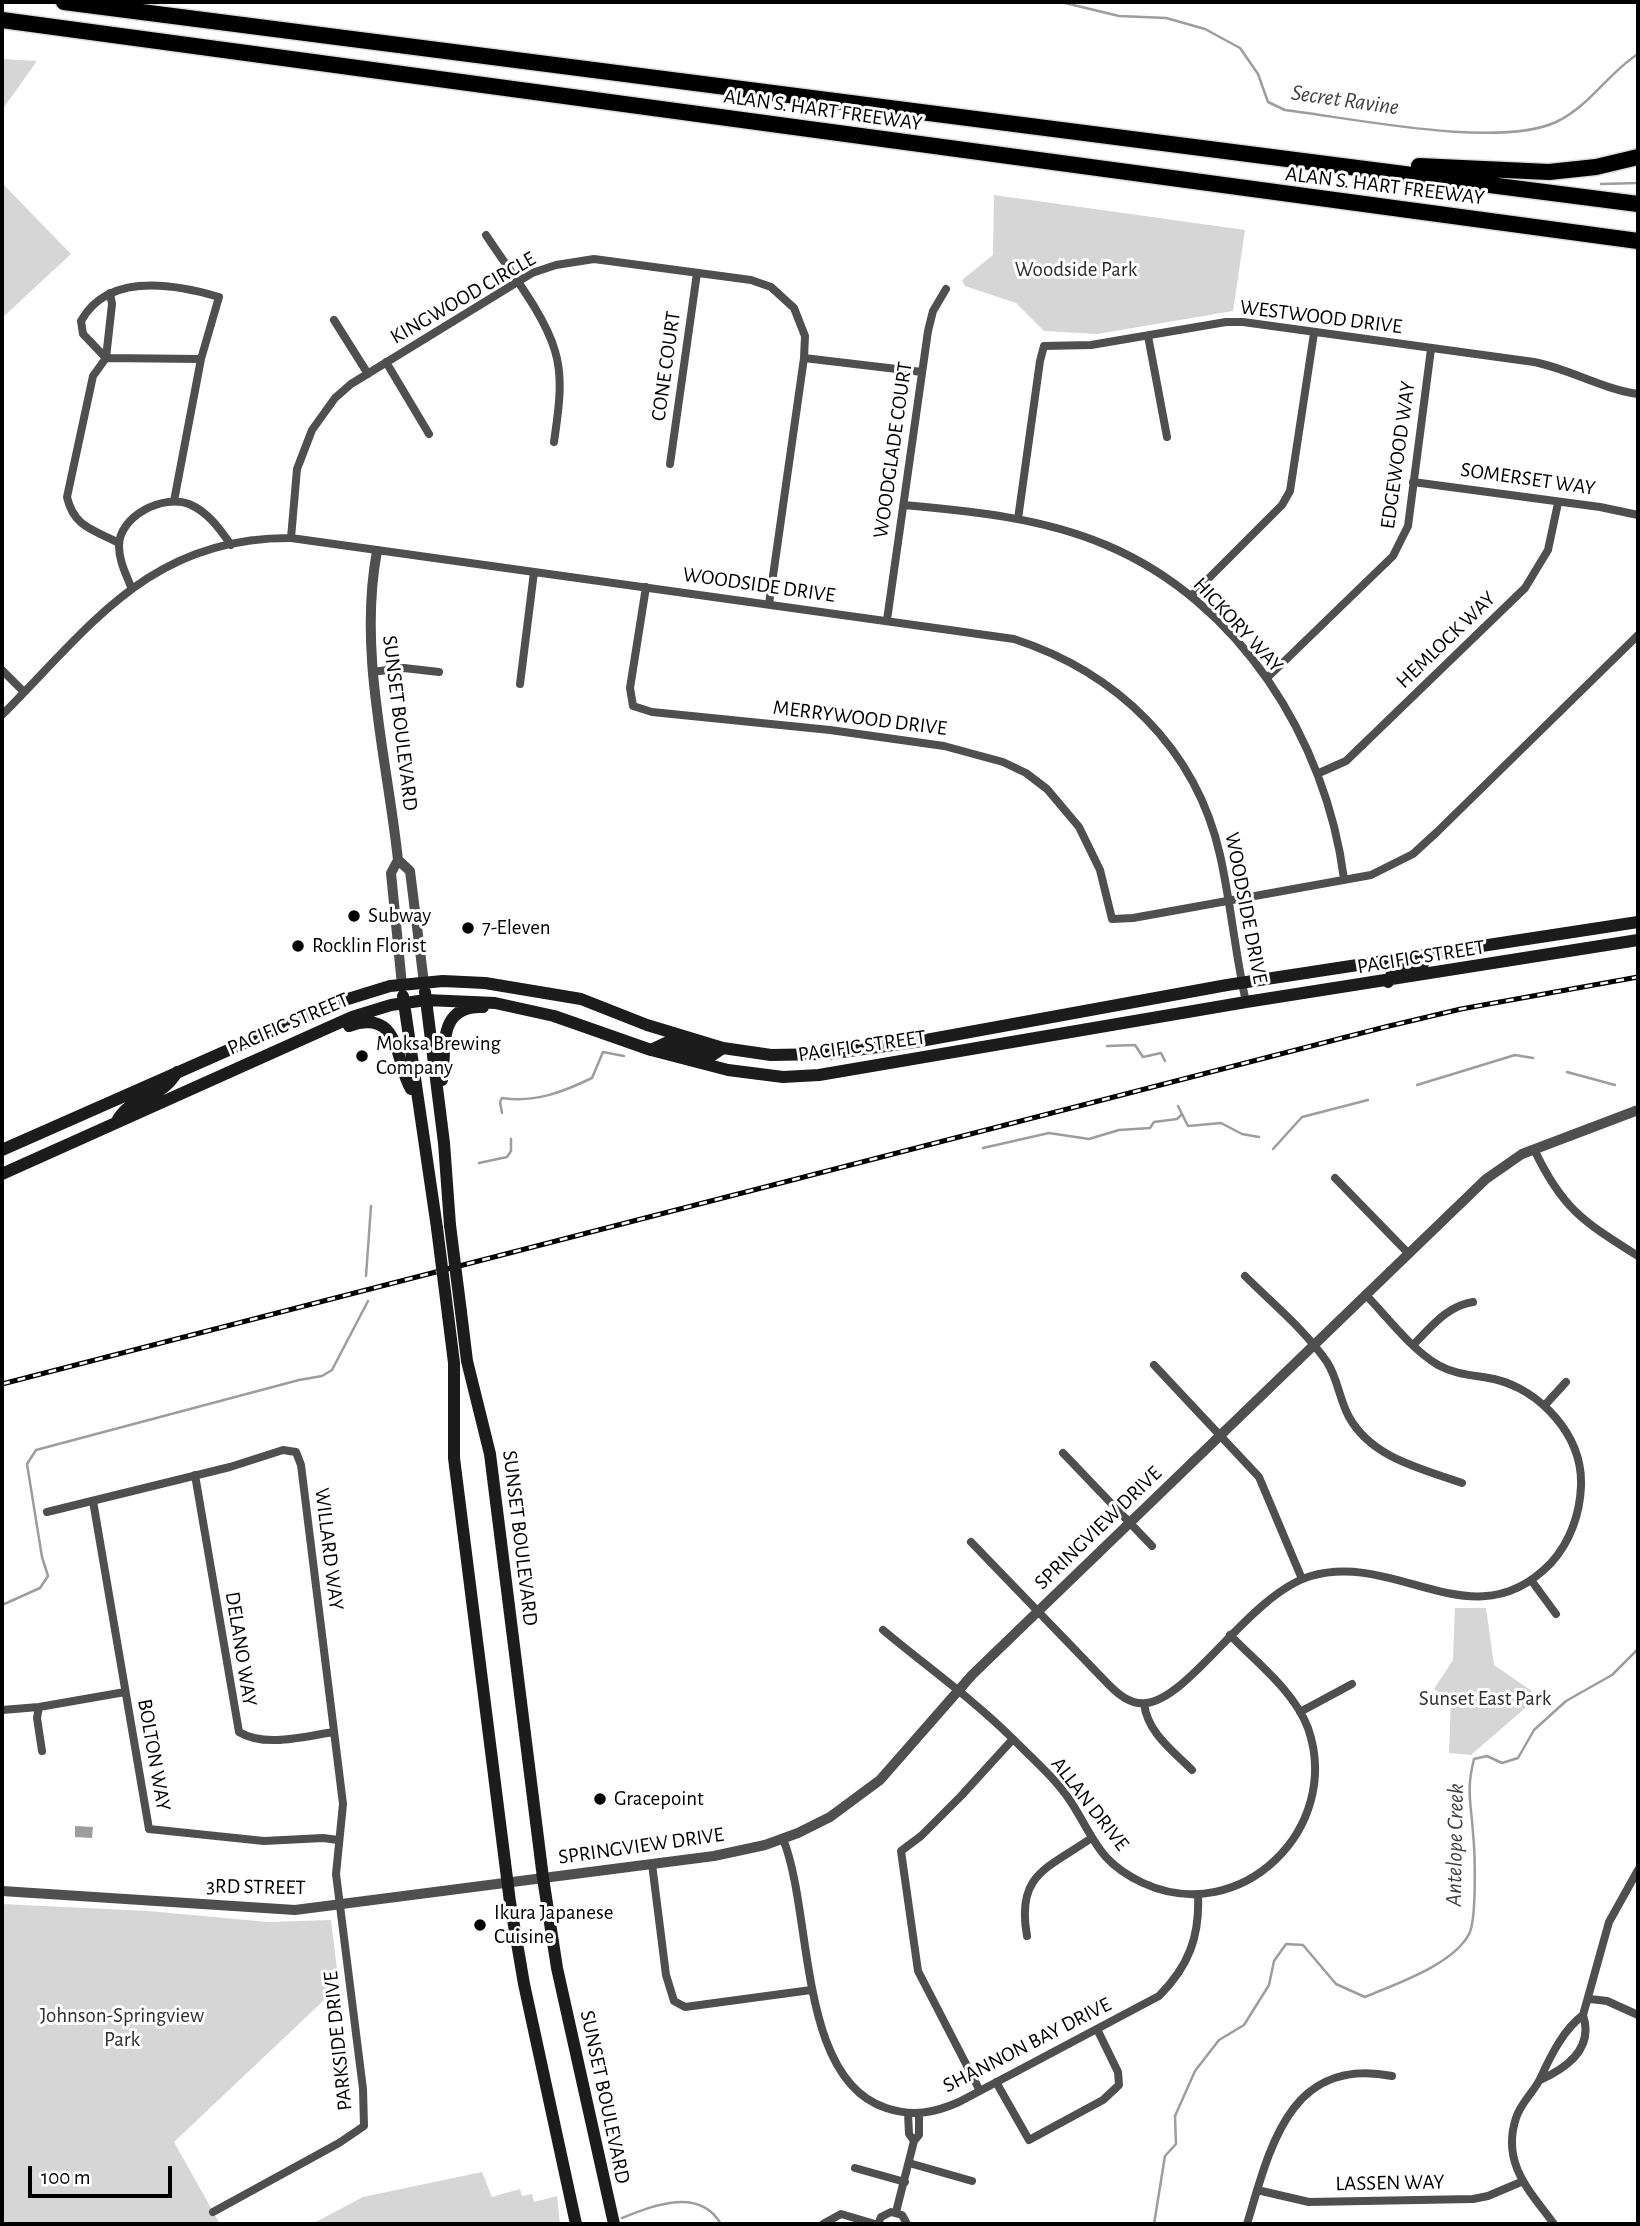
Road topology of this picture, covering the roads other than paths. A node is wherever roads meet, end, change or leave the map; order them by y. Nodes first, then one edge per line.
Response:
1 (64, 2) edge
2 (2, 20) edge
3 (1638, 157) edge
4 (1399, 172) junction
5 (1638, 204) edge
6 (486, 235) dead end
7 (1638, 241) edge
8 (697, 273) junction
9 (516, 283) junction
10 (946, 289) dead end
11 (110, 293) junction
12 (334, 320) dead end
13 (1314, 333) junction
14 (1148, 336) junction
15 (1431, 349) junction
16 (106, 358) junction
17 (804, 358) junction
18 (201, 359) junction
19 (386, 362) junction
20 (922, 372) junction
21 (368, 374) junction
22 (1638, 394) edge
23 (429, 434) dead end
24 (1167, 438) dead end
25 (554, 442) dead end
26 (670, 464) dead end
27 (1413, 482) junction
28 (174, 501) junction
29 (1558, 503) junction
30 (904, 505) junction
31 (1638, 515) edge
32 (1018, 519) junction
33 (291, 538) junction
34 (119, 543) junction
35 (231, 545) junction
36 (377, 551) junction
37 (534, 572) junction
38 (131, 587) junction
39 (646, 587) junction
40 (1191, 596) junction
41 (769, 604) junction
42 (887, 620) junction
43 (1638, 635) edge
44 (2, 670) edge
45 (372, 672) junction
46 (439, 672) dead end
47 (1268, 678) junction
48 (520, 684) dead end
49 (24, 692) junction
50 (2, 715) edge
51 (1319, 773) junction
52 (398, 860) junction
53 (1343, 879) junction
54 (1229, 901) junction
55 (1638, 922) edge
56 (1584, 931) junction
57 (1632, 942) edge
58 (1430, 955) junction
59 (1468, 968) junction
60 (1388, 982) junction
61 (424, 983) junction
62 (1242, 983) junction
63 (402, 985) junction
64 (426, 1000) junction
65 (1246, 1002) junction
66 (404, 1003) junction
67 (506, 1005) junction
68 (293, 1042) junction
69 (915, 1042) junction
70 (723, 1048) junction
71 (651, 1050) junction
72 (800, 1056) junction
73 (919, 1058) junction
74 (177, 1072) junction
75 (801, 1075) junction
76 (437, 1097) junction
77 (417, 1098) junction
78 (1638, 1110) edge
79 (118, 1119) junction
80 (1534, 1149) junction
81 (2, 1150) edge
82 (2, 1174) edge
83 (1335, 1178) dead end
84 (444, 1226) junction
85 (1408, 1254) junction
86 (1638, 1256) edge
87 (1245, 1276) dead end
88 (1366, 1295) junction
89 (1473, 1302) dead end
90 (454, 1313) junction
91 (1414, 1344) junction
92 (1314, 1346) junction
93 (1154, 1365) dead end
94 (1566, 1382) dead end
95 (1545, 1405) junction
96 (1222, 1435) junction
97 (1063, 1453) dead end
98 (195, 1475) junction
99 (1462, 1483) dead end
100 (93, 1501) junction
101 (47, 1512) dead end
102 (1130, 1523) junction
103 (971, 1542) dead end
104 (1152, 1546) dead end
105 (1302, 1579) junction
106 (1531, 1580) junction
107 (1038, 1612) junction
108 (1556, 1614) dead end
109 (883, 1630) dead end
110 (1230, 1635) junction
111 (1352, 1684) dead end
112 (125, 1692) junction
113 (958, 1693) junction
114 (1144, 1704) junction
115 (39, 1707) junction
116 (2, 1710) edge
117 (1300, 1712) junction
118 (334, 1732) junction
119 (1013, 1739) junction
120 (42, 1751) dead end
121 (1192, 1770) dead end
122 (783, 1839) junction
123 (1090, 1839) junction
124 (338, 1840) junction
125 (652, 1864) junction
126 (1638, 1870) edge
127 (543, 1878) junction
128 (507, 1883) junction
129 (2, 1892) edge
130 (1198, 1894) junction
131 (340, 1905) junction
132 (1027, 1936) dead end
133 (811, 1990) junction
134 (1590, 1999) junction
135 (1583, 2015) junction
136 (1638, 2015) edge
137 (1097, 2029) junction
138 (1392, 2076) dead end
139 (1540, 2080) junction
140 (996, 2082) junction
141 (980, 2091) junction
142 (908, 2113) junction
143 (919, 2114) junction
144 (914, 2141) junction
145 (909, 2163) junction
146 (855, 2168) dead end
147 (972, 2181) dead end
148 (905, 2182) junction
149 (1521, 2182) junction
150 (1257, 2190) junction
151 (213, 2212) dead end
152 (896, 2212) junction
153 (576, 2224) edge
154 (614, 2224) edge
155 (823, 2224) edge
156 (876, 2224) edge
157 (907, 2224) edge
158 (1247, 2224) edge
159 (1554, 2224) edge

1 - 4 highway, ALAN S. HART FREEWAY
2 - 7 highway, ALAN S. HART FREEWAY
3 - 4 highway
4 - 5 highway, ALAN S. HART FREEWAY
6 - 9 street
8 - 9 street, KINGWOOD CIRCLE
8 - 17 street, KINGWOOD CIRCLE
8 - 26 street, CONE COURT
9 - 19 street, KINGWOOD CIRCLE
9 - 25 street
10 - 20 street, WOODGLADE COURT
11 - 16 street
11 - 16 street
11 - 18 street
12 - 21 street
13 - 14 street, WESTWOOD DRIVE
13 - 15 street, WESTWOOD DRIVE
13 - 40 street
14 - 24 street
14 - 32 street, WESTWOOD DRIVE
15 - 22 street, WESTWOOD DRIVE
15 - 27 street, EDGEWOOD WAY
16 - 18 street
16 - 34 street
17 - 20 street
17 - 41 street, KINGWOOD CIRCLE
18 - 28 street
19 - 21 street, KINGWOOD CIRCLE
19 - 23 street
20 - 30 street, WOODGLADE COURT
21 - 33 street, KINGWOOD CIRCLE
27 - 29 street, SOMERSET WAY
27 - 47 street, EDGEWOOD WAY
28 - 34 street
28 - 35 street
29 - 31 street, SOMERSET WAY
29 - 51 street, HEMLOCK WAY
30 - 32 street, HICKORY WAY
30 - 42 street, WOODGLADE COURT
32 - 40 street, HICKORY WAY
33 - 35 street, WOODSIDE DRIVE
33 - 36 street, WOODSIDE DRIVE
34 - 38 street
35 - 38 street, WOODSIDE DRIVE
36 - 37 street, WOODSIDE DRIVE
36 - 45 street, SUNSET BOULEVARD
37 - 39 street, WOODSIDE DRIVE
37 - 48 street
38 - 49 street, WOODSIDE DRIVE
39 - 41 street, WOODSIDE DRIVE
39 - 54 street, MERRYWOOD DRIVE
40 - 47 street, HICKORY WAY
41 - 42 street, WOODSIDE DRIVE
42 - 54 street, WOODSIDE DRIVE
43 - 53 street
44 - 49 street
45 - 46 street
45 - 52 street, SUNSET BOULEVARD
47 - 51 street, HICKORY WAY
49 - 50 street, WOODSIDE DRIVE
51 - 53 street, HICKORY WAY
52 - 61 street, SUNSET BOULEVARD
52 - 63 street, SUNSET BOULEVARD
53 - 54 street
54 - 62 street, WOODSIDE DRIVE
55 - 56 main road, PACIFIC STREET
56 - 57 main road
56 - 58 main road, PACIFIC STREET
57 - 59 main road, PACIFIC STREET
58 - 59 main road
58 - 60 main road
58 - 62 main road, PACIFIC STREET
59 - 60 main road, PACIFIC STREET
60 - 65 main road, PACIFIC STREET
61 - 63 main road, PACIFIC STREET
61 - 64 main road, SUNSET BOULEVARD
61 - 70 main road, PACIFIC STREET
62 - 65 street, WOODSIDE DRIVE
62 - 69 main road, PACIFIC STREET
63 - 66 main road, SUNSET BOULEVARD
63 - 74 main road, PACIFIC STREET
64 - 66 main road, PACIFIC STREET
64 - 67 main road, PACIFIC STREET
64 - 76 main road, SUNSET BOULEVARD
65 - 73 main road, PACIFIC STREET
66 - 68 main road, PACIFIC STREET
66 - 77 main road, SUNSET BOULEVARD
67 - 71 main road, PACIFIC STREET
67 - 76 main road
68 - 77 main road
68 - 79 main road, PACIFIC STREET
69 - 72 main road, PACIFIC STREET
69 - 73 main road
70 - 71 main road
70 - 72 main road, PACIFIC STREET
71 - 75 main road, PACIFIC STREET
72 - 75 main road
73 - 75 main road, PACIFIC STREET
74 - 79 main road
74 - 81 main road, PACIFIC STREET
76 - 84 main road, SUNSET BOULEVARD
77 - 84 main road, SUNSET BOULEVARD
78 - 80 street, SPRINGVIEW DRIVE
79 - 82 main road, PACIFIC STREET
80 - 85 street, SPRINGVIEW DRIVE
80 - 86 street
83 - 85 street
84 - 90 main road, SUNSET BOULEVARD, bridge
85 - 88 street, SPRINGVIEW DRIVE
87 - 92 street
88 - 91 street
88 - 92 street, SPRINGVIEW DRIVE
89 - 91 street
90 - 127 main road, SUNSET BOULEVARD
90 - 128 main road, SUNSET BOULEVARD
91 - 95 street
92 - 96 street, SPRINGVIEW DRIVE
92 - 99 street
93 - 96 street
94 - 95 street
95 - 106 street
96 - 102 street, SPRINGVIEW DRIVE
96 - 105 street
97 - 102 street
98 - 100 street, WILLARD WAY
98 - 118 street, DELANO WAY
98 - 118 street, WILLARD WAY
100 - 101 street, WILLARD WAY
100 - 112 street, BOLTON WAY
102 - 104 street
102 - 107 street, SPRINGVIEW DRIVE
103 - 107 street
105 - 106 street
105 - 110 street
106 - 108 street
107 - 113 street, SPRINGVIEW DRIVE
107 - 114 street
109 - 113 street, ALLAN DRIVE
110 - 114 street
110 - 117 street, ALLAN DRIVE
111 - 117 street
112 - 115 street
112 - 124 street, BOLTON WAY
113 - 119 street, ALLAN DRIVE
113 - 122 street, SPRINGVIEW DRIVE
114 - 121 street
115 - 116 street
115 - 120 street
117 - 130 street, ALLAN DRIVE
118 - 124 street, WILLARD WAY
119 - 123 street, ALLAN DRIVE
119 - 141 street
122 - 125 street, SPRINGVIEW DRIVE
122 - 133 street, SHANNON BAY DRIVE
123 - 130 street, ALLAN DRIVE
123 - 132 street
124 - 131 street, WILLARD WAY
125 - 127 street, SPRINGVIEW DRIVE
125 - 133 street
126 - 134 street
127 - 128 street, SPRINGVIEW DRIVE
127 - 154 main road, SUNSET BOULEVARD
128 - 131 street, 3RD STREET
128 - 153 main road, SUNSET BOULEVARD
129 - 131 street, 3RD STREET
130 - 137 street, SHANNON BAY DRIVE
131 - 151 street, PARKSIDE DRIVE
133 - 142 street, SHANNON BAY DRIVE
134 - 135 street
134 - 136 street
135 - 139 street
135 - 139 street
137 - 140 street, SHANNON BAY DRIVE
137 - 140 street
138 - 150 street
139 - 149 street
140 - 141 street, SHANNON BAY DRIVE
141 - 143 street, SHANNON BAY DRIVE
142 - 143 street, SHANNON BAY DRIVE
142 - 144 street
143 - 144 street
144 - 145 street
145 - 147 street
145 - 148 street
146 - 148 street
148 - 152 street
149 - 150 street, LASSEN WAY
149 - 159 street
150 - 158 street
152 - 156 street
152 - 157 street
155 - 156 street

